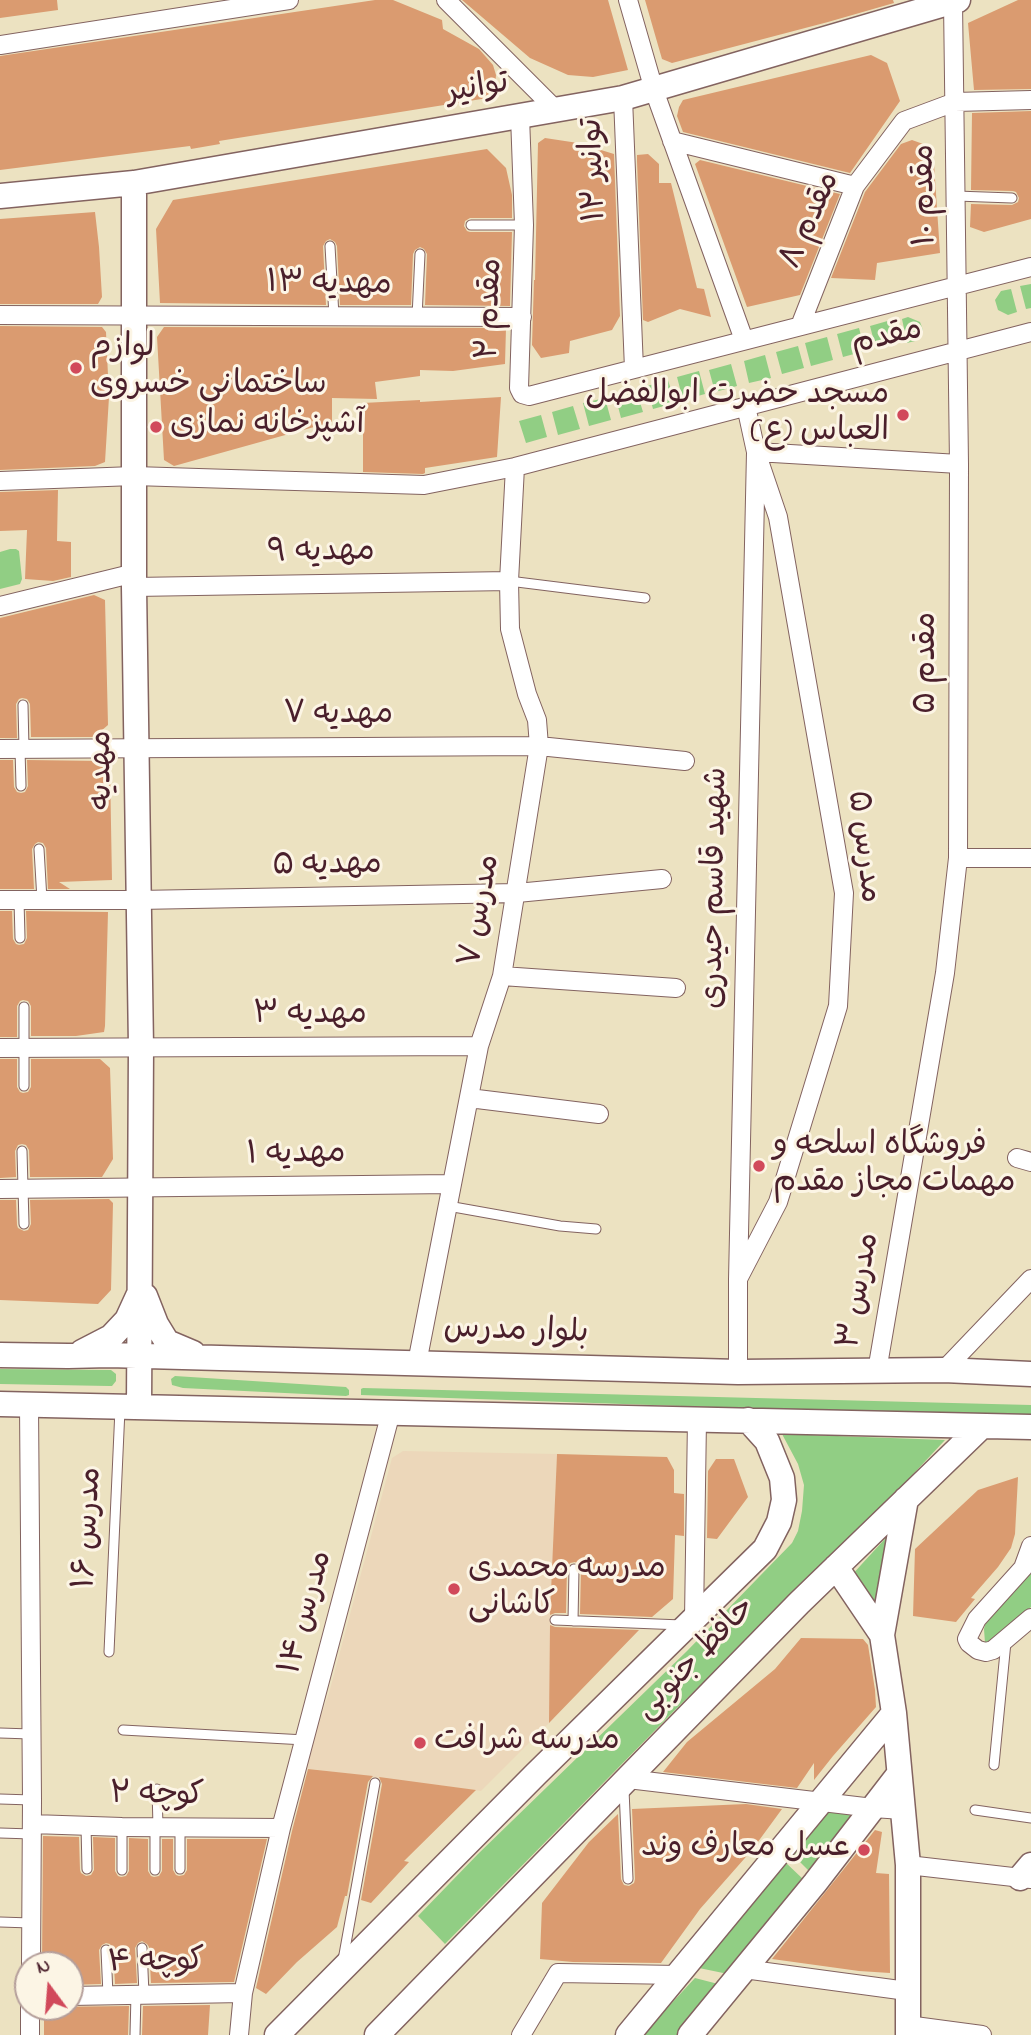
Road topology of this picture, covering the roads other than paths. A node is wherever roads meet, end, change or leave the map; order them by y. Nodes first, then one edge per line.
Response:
1 (289, 0) edge
2 (446, 0) edge
3 (628, 0) edge
4 (956, 1) edge
5 (0, 45) edge
6 (654, 90) junction
7 (623, 98) junction
8 (1031, 100) edge
9 (955, 102) junction
10 (556, 110) junction
11 (520, 116) junction
12 (672, 141) junction
13 (134, 183) junction
14 (855, 186) junction
15 (0, 196) edge
16 (956, 196) junction
17 (1012, 198) dead end
18 (471, 225) dead end
19 (524, 225) junction
20 (330, 246) dead end
21 (420, 254) dead end
22 (1031, 267) edge
23 (958, 286) junction
24 (135, 314) junction
25 (0, 315) edge
26 (334, 316) junction
27 (417, 317) junction
28 (522, 317) junction
29 (800, 326) junction
30 (1031, 332) edge
31 (744, 340) junction
32 (958, 352) junction
33 (634, 369) junction
34 (522, 394) joint
35 (746, 406) junction
36 (756, 452) junction
37 (959, 464) junction
38 (515, 467) junction
39 (134, 476) junction
40 (0, 481) edge
41 (135, 580) junction
42 (509, 581) junction
43 (645, 598) dead end
44 (0, 606) edge
45 (23, 705) dead end
46 (539, 746) junction
47 (138, 747) junction
48 (0, 749) edge
49 (22, 749) junction
50 (685, 761) dead end
51 (21, 786) dead end
52 (39, 849) dead end
53 (958, 858) junction
54 (1031, 858) edge
55 (662, 879) dead end
56 (517, 893) junction
57 (0, 900) edge
58 (19, 900) junction
59 (42, 900) junction
60 (138, 900) junction
61 (20, 938) dead end
62 (946, 973) joint
63 (502, 976) junction
64 (676, 988) dead end
65 (23, 1007) dead end
66 (479, 1046) junction
67 (141, 1047) junction
68 (0, 1048) edge
69 (24, 1048) junction
70 (24, 1086) dead end
71 (469, 1098) junction
72 (599, 1114) dead end
73 (22, 1151) dead end
74 (452, 1184) junction
75 (140, 1188) junction
76 (0, 1189) edge
77 (23, 1189) junction
78 (448, 1206) junction
79 (24, 1224) dead end
80 (596, 1229) dead end
81 (738, 1279) junction
82 (1031, 1279) edge
83 (140, 1280) junction
84 (0, 1355) edge
85 (68, 1356) junction
86 (139, 1356) junction
87 (204, 1357) junction
88 (417, 1363) junction
89 (944, 1370) junction
90 (877, 1371) junction
91 (738, 1372) junction
92 (1031, 1374) edge
93 (0, 1404) edge
94 (29, 1405) junction
95 (130, 1407) junction
96 (391, 1412) junction
97 (697, 1419) junction
98 (748, 1420) junction
99 (982, 1426) junction
100 (1031, 1427) edge
101 (906, 1499) junction
102 (1031, 1546) edge
103 (836, 1567) junction
104 (574, 1569) dead end
105 (1031, 1618) edge
106 (555, 1620) dead end
107 (573, 1621) junction
108 (690, 1622) junction
109 (881, 1635) junction
110 (1006, 1640) junction
111 (109, 1652) dead end
112 (894, 1713) junction
113 (123, 1730) dead end
114 (0, 1733) edge
115 (31, 1734) junction
116 (305, 1740) junction
117 (994, 1765) dead end
118 (900, 1774) junction
119 (626, 1782) junction
120 (375, 1783) dead end
121 (157, 1789) dead end
122 (0, 1799) edge
123 (32, 1800) junction
124 (820, 1801) junction
125 (873, 1808) junction
126 (903, 1810) junction
127 (975, 1810) dead end
128 (1031, 1818) edge
129 (86, 1826) junction
130 (122, 1827) junction
131 (157, 1827) junction
132 (180, 1827) junction
133 (281, 1828) junction
134 (32, 1829) junction
135 (0, 1832) edge
136 (908, 1865) junction
137 (86, 1869) dead end
138 (122, 1870) dead end
139 (155, 1870) dead end
140 (180, 1870) dead end
141 (1027, 1874) edge
142 (628, 1879) dead end
143 (0, 1922) edge
144 (31, 1923) junction
145 (142, 1948) dead end
146 (106, 1950) dead end
147 (31, 1951) edge
148 (744, 1969) junction
149 (341, 1970) junction
150 (678, 1975) junction
151 (907, 1991) junction
152 (243, 1993) junction
153 (140, 1994) junction
154 (108, 1995) junction
155 (84, 1996) edge
156 (904, 2032) edge
157 (135, 2035) edge
158 (239, 2035) edge
159 (277, 2035) edge
160 (377, 2035) edge
161 (521, 2035) edge
162 (628, 2035) edge
163 (690, 2035) edge
164 (982, 2035) edge

1 - 5 street
2 - 10 street
3 - 6 street
4 - 6 street, توانیر
4 - 9 street, مقدم ۱۰
6 - 7 street, توانیر
6 - 12 street
7 - 10 street, توانیر
7 - 33 street, توانیر ۱۲
8 - 9 street, مقدم ۸
9 - 14 street, مقدم ۸
9 - 16 street, مقدم ۱۰
10 - 11 street, توانیر
11 - 13 street, توانیر
11 - 19 street, مقدم ۲
12 - 14 street
12 - 31 street
13 - 15 street, توانیر
13 - 24 street, مهدیه
14 - 29 street, مقدم ۸
16 - 17 lane
16 - 23 street, مقدم ۱۰
18 - 19 lane
19 - 28 street, مقدم ۲
20 - 26 lane
21 - 27 lane
22 - 23 street, مقدم
23 - 29 street, مقدم
23 - 32 street, مقدم ۱۰
24 - 25 street, مهدیه ۱۳
24 - 26 street, مهدیه ۱۳
24 - 39 street, مهدیه
26 - 27 street, مهدیه ۱۳
27 - 28 street, مهدیه ۱۳
28 - 34 street, مقدم ۲
29 - 31 street, مقدم
30 - 32 street, مقدم
31 - 33 street, مقدم
32 - 35 street, مقدم
32 - 37 street, مقدم ۵
33 - 34 street, مقدم
35 - 36 street, شهید قاسم حیدری
35 - 38 street, مقدم
36 - 37 street
36 - 81 street, شهید قاسم حیدری
36 - 81 street, مدرس ۵
37 - 53 street, مقدم ۵
38 - 39 street, مقدم
38 - 42 street, مدرس ۷
39 - 40 street, مقدم
39 - 41 street, مهدیه
41 - 42 street, مهدیه ۹
41 - 44 street, مهدیه ۹
41 - 47 street, مهدیه
42 - 43 lane
42 - 46 street, مدرس ۷
45 - 49 lane
46 - 47 street, مهدیه ۷
46 - 50 street, مهدیه ۷
46 - 56 street, مدرس ۷
47 - 49 street, مهدیه ۷
47 - 60 street, مهدیه
48 - 49 street, مهدیه ۷
49 - 51 lane
52 - 59 lane
53 - 54 street
53 - 62 street, مقدم ۵
55 - 56 street, مهدیه ۵
56 - 60 street, مهدیه ۵
56 - 63 street, مدرس ۷
57 - 58 street, مهدیه ۵
58 - 59 street, مهدیه ۵
58 - 61 lane
59 - 60 street, مهدیه ۵
60 - 67 street, مهدیه
62 - 90 street, مدرس ۳
63 - 64 street
63 - 66 street, مدرس ۷
65 - 69 lane
66 - 67 street, مهدیه ۳
66 - 71 street, مدرس ۷
67 - 69 street, مهدیه ۳
67 - 75 street, مهدیه
68 - 69 street, مهدیه ۳
69 - 70 lane
71 - 72 street
71 - 74 street, مدرس ۷
73 - 77 lane
74 - 75 street, مهدیه ۱
74 - 78 street, مدرس ۷
75 - 77 street, مهدیه ۱
75 - 83 street, مهدیه
76 - 77 street, مهدیه ۱
77 - 79 lane
78 - 80 lane
78 - 88 street, مدرس ۷
81 - 91 street, شهید قاسم حیدری
82 - 89 street
83 - 85 street
83 - 86 street, مهدیه
83 - 87 street
84 - 85 street, بلوار مدرس
85 - 86 street, بلوار مدرس
86 - 87 street, بلوار مدرس
86 - 95 street, مهدیه
87 - 88 street, بلوار مدرس
88 - 91 street, بلوار مدرس
89 - 90 street, بلوار مدرس
89 - 92 street, بلوار مدرس
90 - 91 street, بلوار مدرس
93 - 94 street
94 - 95 street
94 - 115 street
95 - 96 street
95 - 111 lane, مدرس ۱۶
96 - 97 street
96 - 116 street, مدرس ۱۴
97 - 98 street
97 - 108 street
98 - 99 street
98 - 108 street, حافظ جنوبی
99 - 100 street
99 - 101 street, حافظ جنوبی
101 - 103 street, حافظ جنوبی
101 - 109 street
102 - 110 street
103 - 109 street
103 - 119 street, حافظ جنوبی
104 - 107 lane
105 - 110 street
106 - 107 lane
107 - 108 lane
108 - 149 street, حافظ جنوبی
109 - 112 street
110 - 117 lane
112 - 118 street
112 - 124 street
113 - 116 lane
114 - 115 lane
115 - 123 street
116 - 133 street, مدرس ۱۴
118 - 125 street
118 - 126 street
119 - 124 street
119 - 142 lane
119 - 160 street, حافظ جنوبی
120 - 149 lane
121 - 131 lane
122 - 123 lane
123 - 134 street
124 - 125 street
124 - 150 street
125 - 126 street
125 - 148 street
126 - 136 street
127 - 128 lane
129 - 130 street, کوچه ۲
129 - 134 street, کوچه ۲
129 - 137 lane
130 - 131 street, کوچه ۲
130 - 138 lane
131 - 132 street, کوچه ۲
131 - 139 lane
132 - 133 street, کوچه ۲
132 - 140 lane
133 - 152 street, مدرس ۱۴
134 - 135 lane
134 - 144 street
136 - 141 street
136 - 151 street
143 - 144 lane
144 - 147 street
145 - 153 lane
146 - 154 lane
148 - 151 street
148 - 163 street
149 - 159 street, حافظ جنوبی
150 - 161 street
150 - 162 street
151 - 156 street
152 - 153 street, کوچه ۴
152 - 158 street, مدرس ۱۴
153 - 154 street, کوچه ۴
153 - 157 lane
154 - 155 street, کوچه ۴
156 - 164 street

